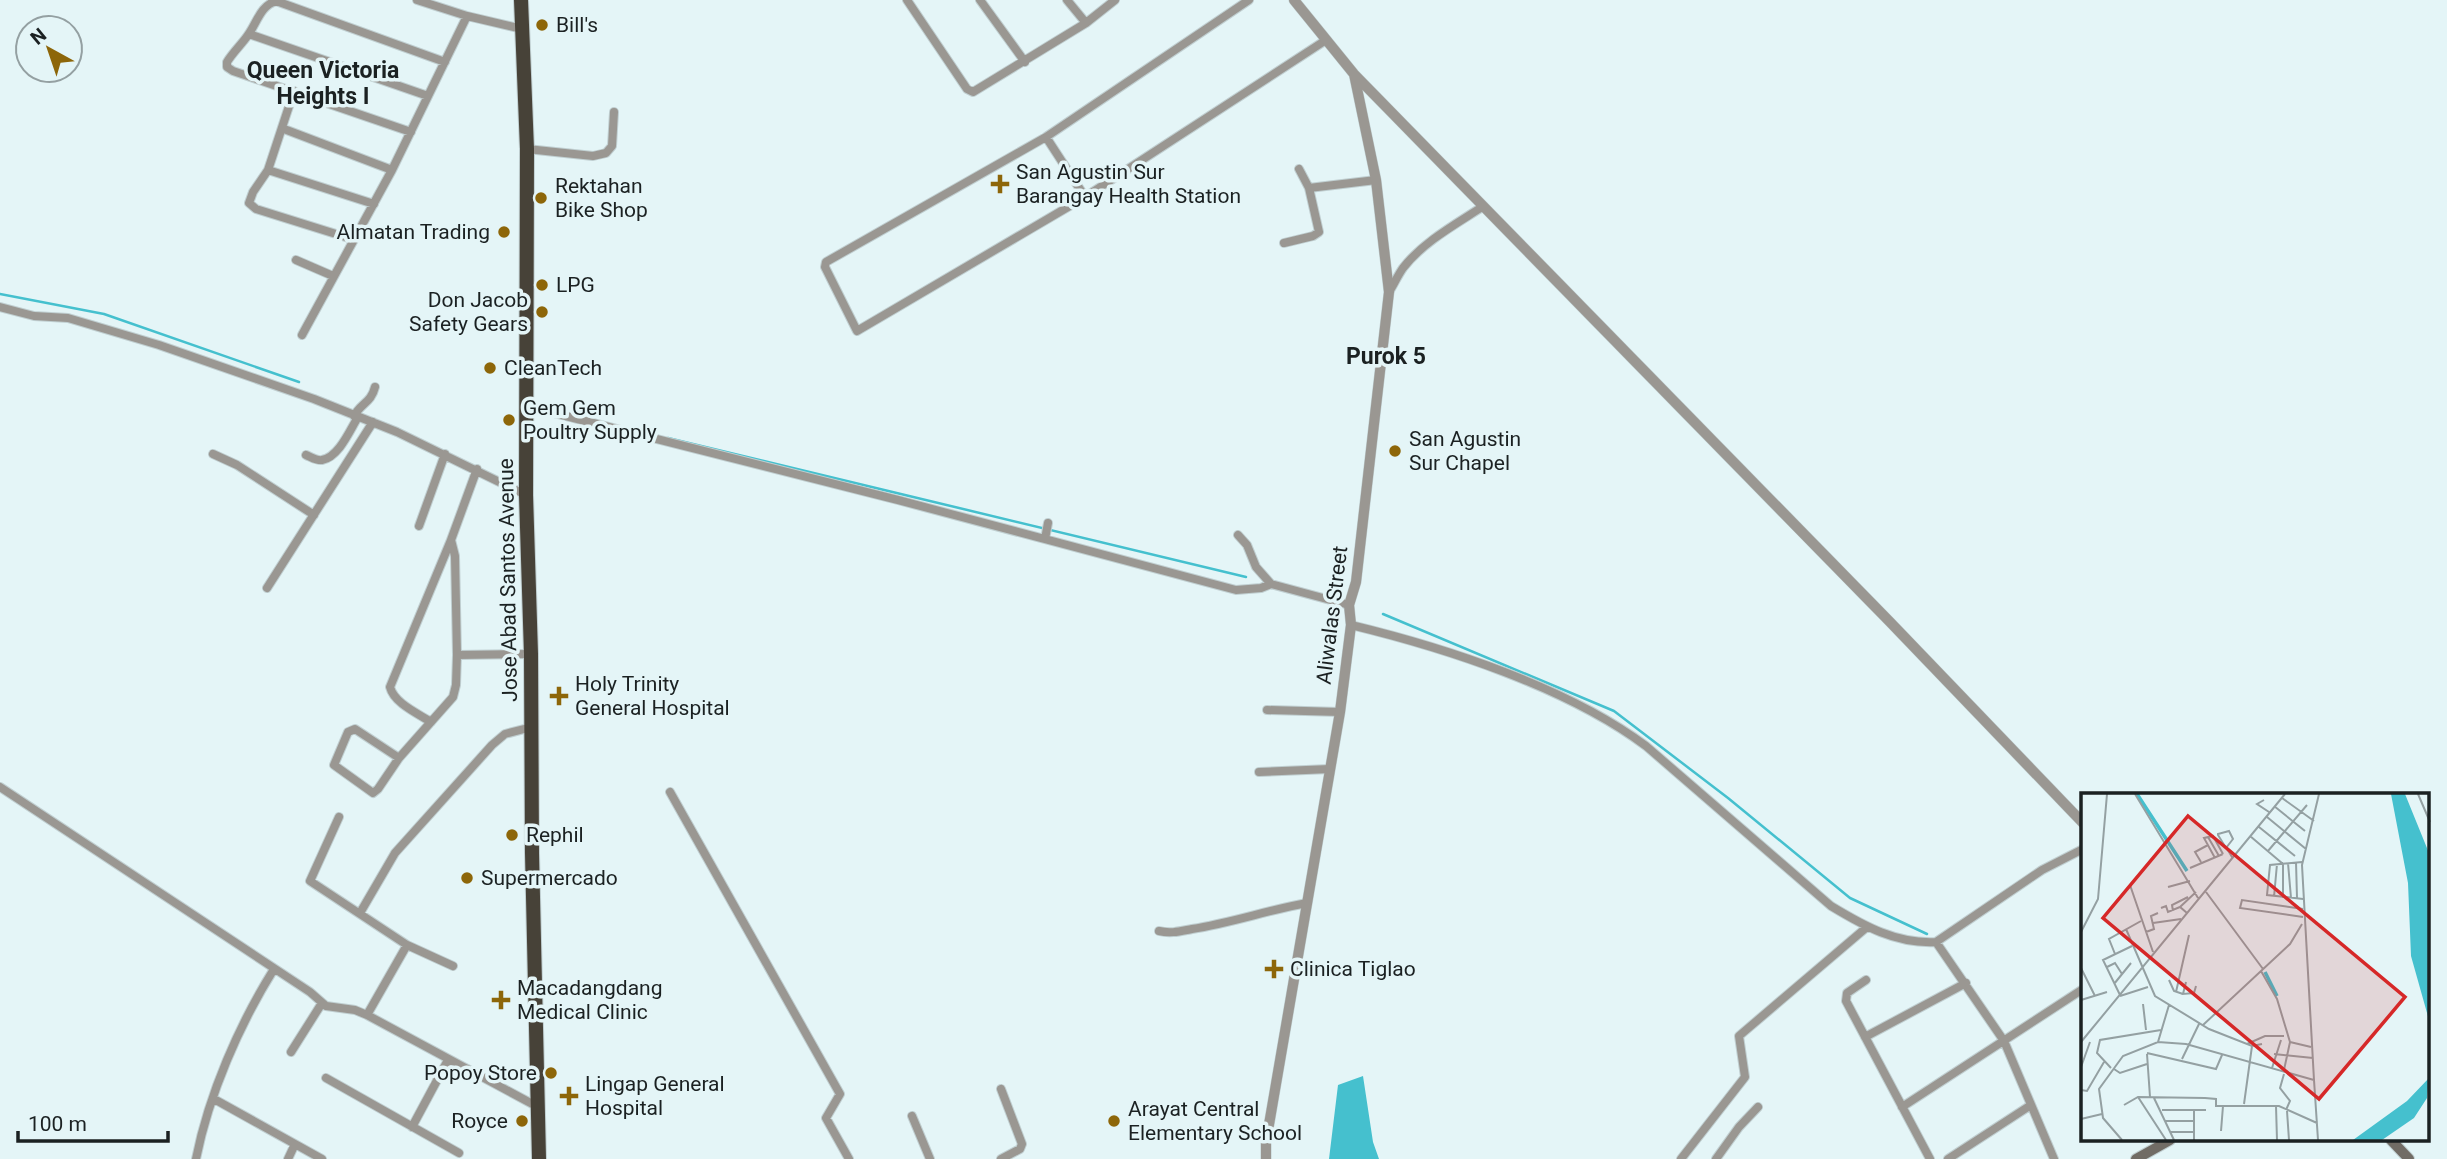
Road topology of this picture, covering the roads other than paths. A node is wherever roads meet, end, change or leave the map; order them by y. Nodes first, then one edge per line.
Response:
1 (417, 0) edge
2 (521, 0) edge
3 (907, 0) edge
4 (981, 0) edge
5 (1067, 0) edge
6 (1115, 0) edge
7 (1249, 0) edge
8 (1294, 0) edge
9 (428, 2) edge
10 (467, 16) junction
11 (1086, 23) junction
12 (522, 29) junction
13 (249, 34) junction
14 (1326, 40) junction
15 (445, 62) junction
16 (1025, 62) junction
17 (1354, 74) junction
18 (294, 91) junction
19 (428, 96) junction
20 (614, 112) dead end
21 (284, 129) junction
22 (411, 132) junction
23 (1046, 137) junction
24 (527, 149) junction
25 (1299, 169) dead end
26 (268, 170) junction
27 (392, 170) junction
28 (1376, 180) junction
29 (1309, 188) junction
30 (1085, 197) junction
31 (374, 205) junction
32 (1482, 207) junction
33 (352, 239) junction
34 (1284, 243) dead end
35 (296, 260) dead end
36 (334, 276) junction
37 (1389, 292) junction
38 (0, 307) edge
39 (302, 335) dead end
40 (375, 387) dead end
41 (526, 406) junction
42 (356, 416) junction
43 (373, 422) junction
44 (213, 454) dead end
45 (445, 454) junction
46 (306, 455) dead end
47 (477, 469) junction
48 (526, 495) junction
49 (314, 515) junction
50 (1048, 523) dead end
51 (419, 526) dead end
52 (1238, 535) dead end
53 (1045, 537) junction
54 (452, 540) junction
55 (1271, 584) junction
56 (267, 588) dead end
57 (1349, 605) junction
58 (1351, 625) junction
59 (457, 654) junction
60 (531, 654) junction
61 (1267, 710) dead end
62 (1340, 712) junction
63 (431, 722) junction
64 (532, 727) junction
65 (399, 758) junction
66 (1330, 769) junction
67 (1259, 772) dead end
68 (0, 787) edge
69 (670, 792) dead end
70 (339, 817) dead end
71 (2081, 821) edge
72 (2081, 850) edge
73 (1307, 903) junction
74 (360, 913) junction
75 (1867, 928) junction
76 (1159, 931) dead end
77 (1936, 942) junction
78 (407, 945) junction
79 (453, 965) dead end
80 (274, 969) junction
81 (1866, 980) dead end
82 (1966, 983) junction
83 (2081, 990) edge
84 (322, 1003) junction
85 (367, 1015) junction
86 (1865, 1037) junction
87 (2004, 1041) junction
88 (291, 1052) dead end
89 (449, 1060) junction
90 (326, 1078) dead end
91 (1001, 1089) dead end
92 (214, 1099) junction
93 (2031, 1105) junction
94 (538, 1107) junction
95 (1758, 1107) dead end
96 (1902, 1107) junction
97 (912, 1116) dead end
98 (412, 1127) junction
99 (2166, 1142) edge
100 (2393, 1142) edge
101 (295, 1144) junction
102 (459, 1153) dead end
103 (196, 1159) edge
104 (288, 1159) edge
105 (322, 1159) edge
106 (539, 1159) edge
107 (849, 1159) edge
108 (930, 1159) edge
109 (1001, 1159) edge
110 (1266, 1159) edge
111 (1681, 1159) edge
112 (1716, 1159) edge
113 (1930, 1159) edge
114 (1948, 1159) edge
115 (2054, 1159) edge
116 (2136, 1159) edge
117 (2409, 1159) edge

1 - 9 street
2 - 12 highway, Jose Abad Santos Avenue
3 - 16 street
4 - 16 street
5 - 11 street
6 - 11 street
7 - 23 street
8 - 14 street
9 - 10 street
10 - 12 street
10 - 15 street
11 - 16 street
12 - 24 highway, Jose Abad Santos Avenue
13 - 15 street
13 - 18 street
13 - 19 street
14 - 17 street
14 - 30 street
15 - 19 street
17 - 28 street, Aliwalas Street
17 - 32 street
18 - 21 street
18 - 22 street
19 - 22 street
20 - 24 street
21 - 26 street
21 - 27 street
22 - 27 street
23 - 30 street
23 - 30 street
24 - 41 highway, Jose Abad Santos Avenue
25 - 29 street
26 - 31 street
26 - 33 street
27 - 31 street
28 - 29 street
28 - 37 street, Aliwalas Street
29 - 34 street
31 - 33 street
32 - 37 street
32 - 71 street
33 - 36 street
35 - 36 street
36 - 39 street
37 - 57 street, Aliwalas Street
38 - 42 street
40 - 42 street
41 - 48 highway, Jose Abad Santos Avenue
41 - 53 street
42 - 43 street
42 - 46 street
43 - 45 street
43 - 49 street
44 - 49 street
45 - 47 street
45 - 51 street
47 - 48 street
47 - 54 street
48 - 60 highway, Jose Abad Santos Avenue
49 - 56 street
50 - 53 street
52 - 55 street
53 - 55 street
54 - 59 street
54 - 63 street
55 - 57 street
57 - 58 street, Aliwalas Street
58 - 62 street, Aliwalas Street
58 - 75 street
59 - 60 street
59 - 63 street
60 - 64 highway, Jose Abad Santos Avenue
61 - 62 street
62 - 66 street, Aliwalas Street
63 - 65 street
64 - 74 street
64 - 94 highway, Jose Abad Santos Avenue
65 - 65 street
66 - 67 street
66 - 73 street, Aliwalas Street
68 - 80 street
69 - 107 street
70 - 74 street
72 - 77 street
73 - 76 street
73 - 110 street, Aliwalas Street
74 - 78 street
75 - 77 street
75 - 111 street
77 - 82 street
78 - 79 street
78 - 85 street
80 - 84 street
80 - 92 street
81 - 86 street
82 - 86 street
82 - 87 street
83 - 87 street
84 - 85 street
84 - 88 street
85 - 89 street
86 - 96 street
87 - 93 street
87 - 96 street
89 - 94 street
89 - 98 street
90 - 98 street
91 - 109 street
92 - 101 street
92 - 103 street
93 - 114 street
93 - 115 street
94 - 106 highway, Jose Abad Santos Avenue
95 - 112 street
96 - 113 street
97 - 108 street
98 - 102 street
99 - 116 main road
100 - 117 main road
101 - 104 street
101 - 105 street

